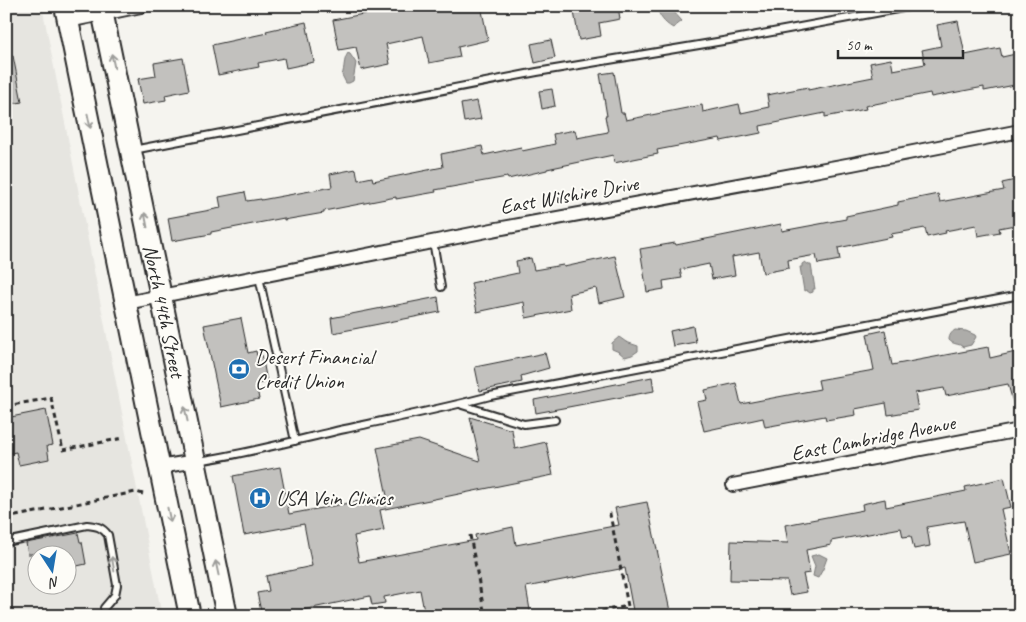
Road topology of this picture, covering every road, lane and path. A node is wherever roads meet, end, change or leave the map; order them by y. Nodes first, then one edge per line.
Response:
1 (141, 6) edge
2 (914, 6) edge
3 (102, 10) edge
4 (67, 14) edge
5 (1020, 131) edge
6 (132, 150) junction
7 (433, 241) junction
8 (259, 277) junction
9 (441, 287) dead end
10 (1020, 295) edge
11 (161, 296) junction
12 (126, 303) junction
13 (460, 404) junction
14 (6, 406) edge
15 (556, 420) dead end
16 (1020, 430) edge
17 (123, 438) dead end
18 (295, 442) junction
19 (196, 461) junction
20 (159, 467) junction
21 (733, 485) dead end
22 (143, 494) dead end
23 (609, 509) dead end
24 (6, 518) edge
25 (470, 535) dead end
26 (6, 542) edge
27 (104, 608) dead end
28 (190, 616) edge
29 (227, 616) edge
30 (485, 616) edge
31 (575, 616) edge

1 - 3 street
2 - 6 lane
3 - 4 street
6 -> 3 main road, North 44th Street
4 -> 12 main road, North 44th Street
5 - 7 street, East Wilshire Drive
11 -> 6 main road, North 44th Street
7 - 8 street, East Wilshire Drive
7 - 9 lane
8 - 11 street, East Wilshire Drive
8 - 18 lane
10 - 13 lane
11 - 12 street, East Wilshire Drive
19 -> 11 main road, North 44th Street
12 - 20 main road, North 44th Street
13 - 15 lane
13 - 18 lane
14 - 17 path
16 - 21 street, East Cambridge Avenue
18 - 19 lane
19 - 20 street
29 -> 19 main road, North 44th Street
20 -> 28 main road, North 44th Street
22 - 24 path
23 - 31 path
25 - 30 path
27 -> 26 lane

